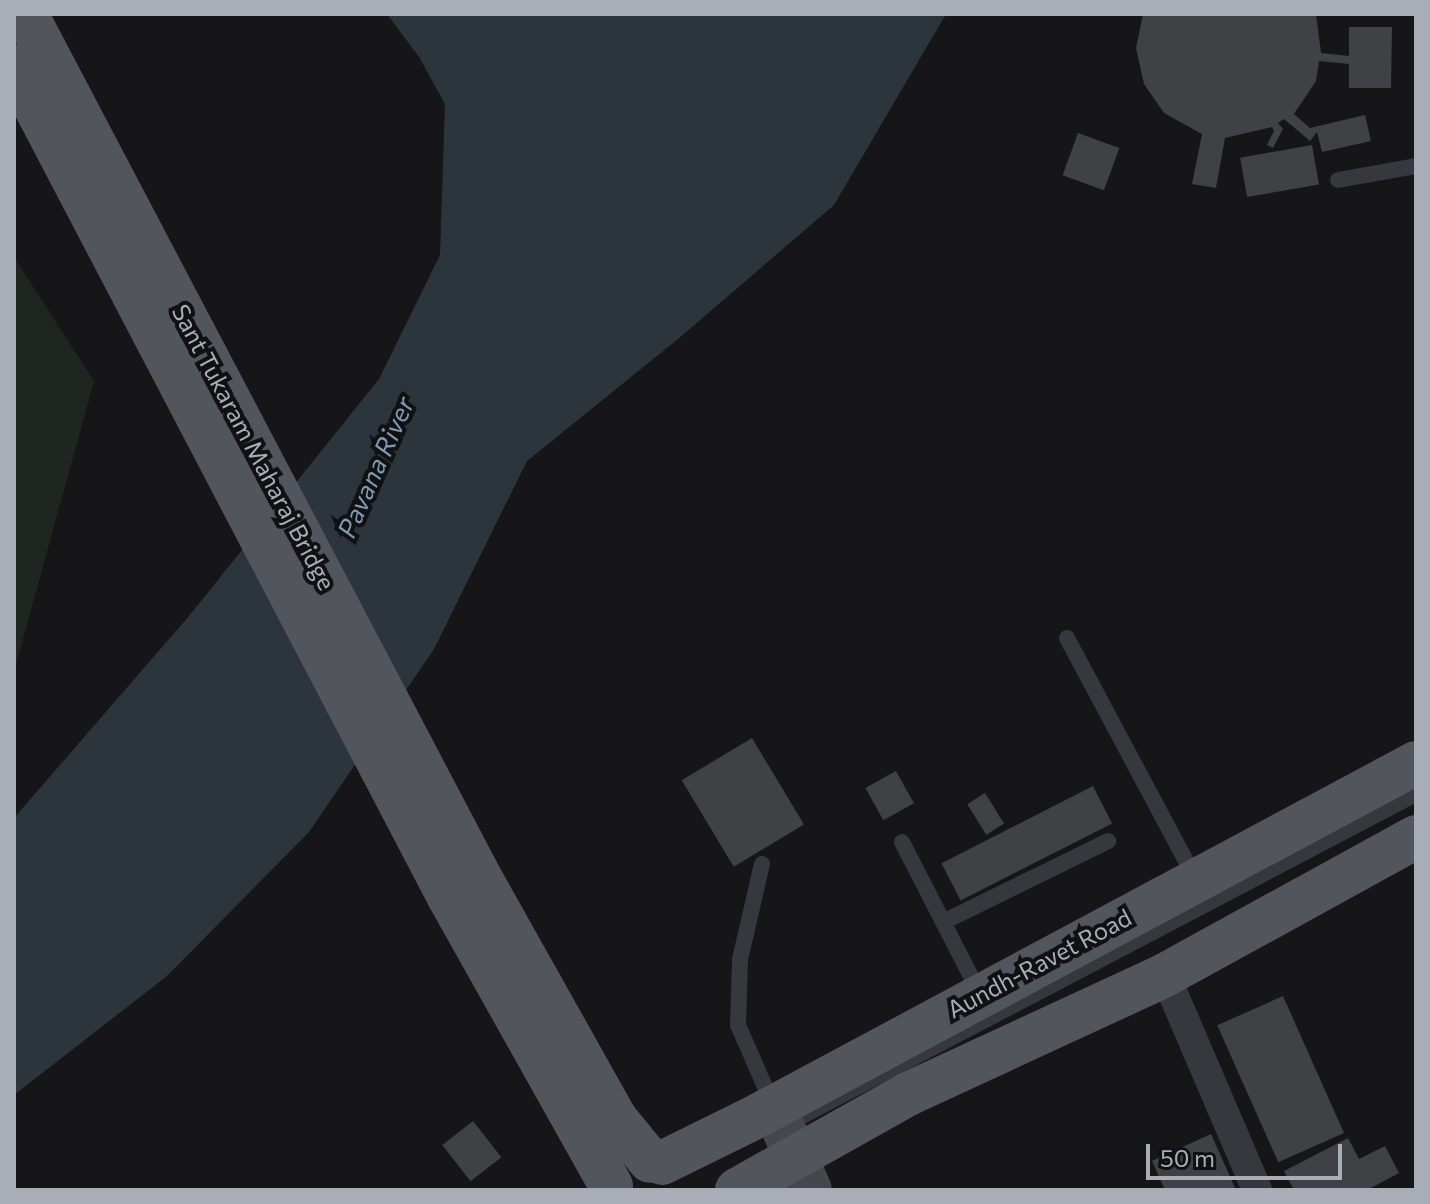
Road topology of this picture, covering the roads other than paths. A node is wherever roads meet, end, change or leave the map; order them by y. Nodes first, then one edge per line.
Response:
1 (26, 14) edge
2 (14, 66) edge
3 (1416, 166) edge
4 (1338, 180) dead end
5 (1067, 638) dead end
6 (1416, 763) edge
7 (1416, 794) edge
8 (1416, 837) edge
9 (1108, 841) dead end
10 (902, 842) dead end
11 (762, 864) dead end
12 (1196, 880) junction
13 (465, 888) junction
14 (943, 922) junction
15 (1165, 975) junction
16 (980, 994) junction
17 (786, 1143) edge
18 (666, 1171) edge
19 (611, 1188) edge
20 (737, 1190) edge
21 (1257, 1190) edge

1 - 13 main road, Sant Tukaram Maharaj Bridge
2 - 13 main road, Sant Tukaram Maharaj Bridge
3 - 4 lane
5 - 12 lane
6 - 12 main road, Aundh-Ravet Road
7 - 17 lane
8 - 15 main road, Aundh-Ravet Road
9 - 14 lane
10 - 14 lane
11 - 17 lane
12 - 16 main road, Aundh-Ravet Road
13 - 18 main road
13 - 19 main road
14 - 16 lane
15 - 17 main road, Aundh-Ravet Road
15 - 21 street
16 - 17 main road, Aundh-Ravet Road
17 - 18 main road, Aundh-Ravet Road
17 - 20 main road, Aundh-Ravet Road
18 - 19 main road, Aundh-Ravet Road

